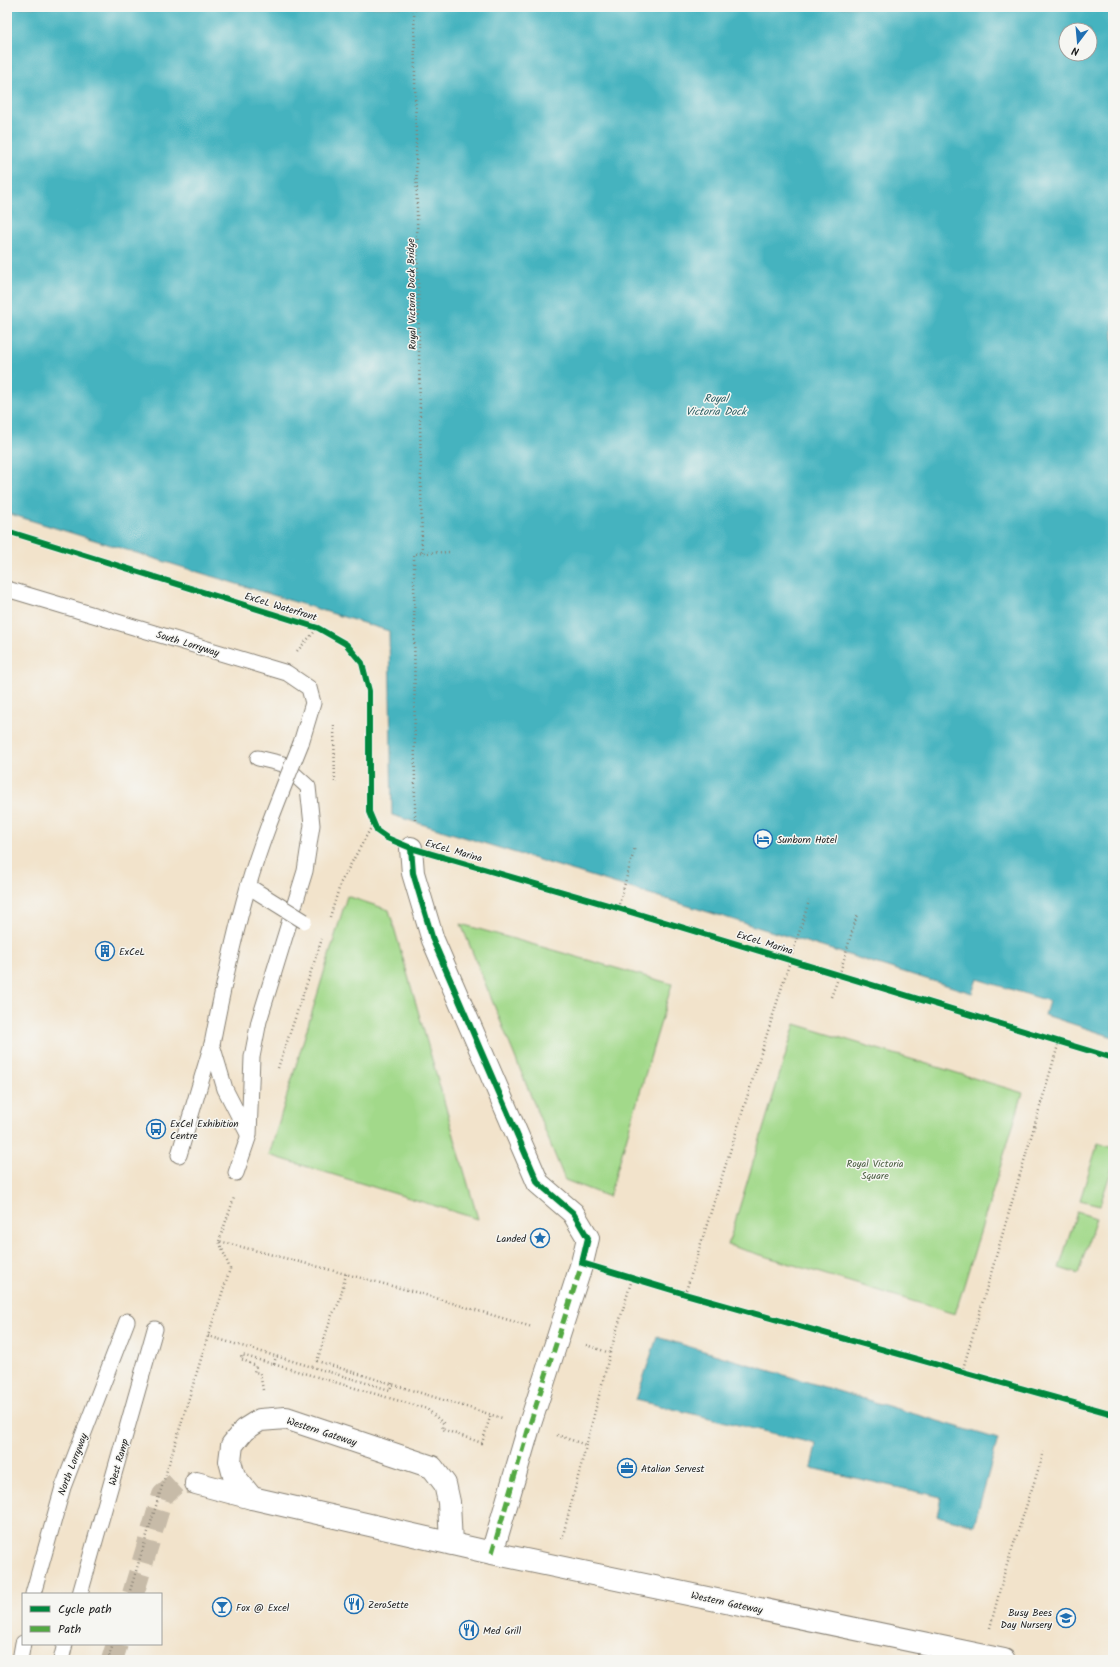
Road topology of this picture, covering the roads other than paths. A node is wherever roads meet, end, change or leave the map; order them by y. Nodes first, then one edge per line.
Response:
1 (7, 589) edge
2 (258, 758) dead end
3 (411, 848) road end
4 (248, 886) junction
5 (304, 920) dead end
6 (212, 1044) junction
7 (248, 1135) junction
8 (179, 1155) dead end
9 (236, 1173) dead end
10 (127, 1321) dead end
11 (155, 1329) dead end
12 (196, 1483) tunnel mouth
13 (252, 1498) junction
14 (450, 1544) junction
15 (492, 1553) junction
16 (33, 1593) edge
17 (80, 1593) edge
18 (23, 1645) edge
19 (66, 1645) edge
20 (994, 1658) edge
21 (20, 1660) edge
22 (61, 1660) edge

1 - 4 lane, South Lorryway, bridge
2 - 7 lane
3 - 15 street
4 - 5 lane, bridge
4 - 6 lane, South Lorryway, bridge
6 - 7 lane
6 - 8 lane, South Lorryway
7 - 9 lane
10 - 16 lane, North Lorryway
11 - 17 lane, West Ramp
12 - 13 street
13 - 14 street, Western Gateway
13 - 14 street, Western Gateway
14 - 15 street, Western Gateway
15 - 20 street, Western Gateway
18 - 21 lane
19 - 22 lane

